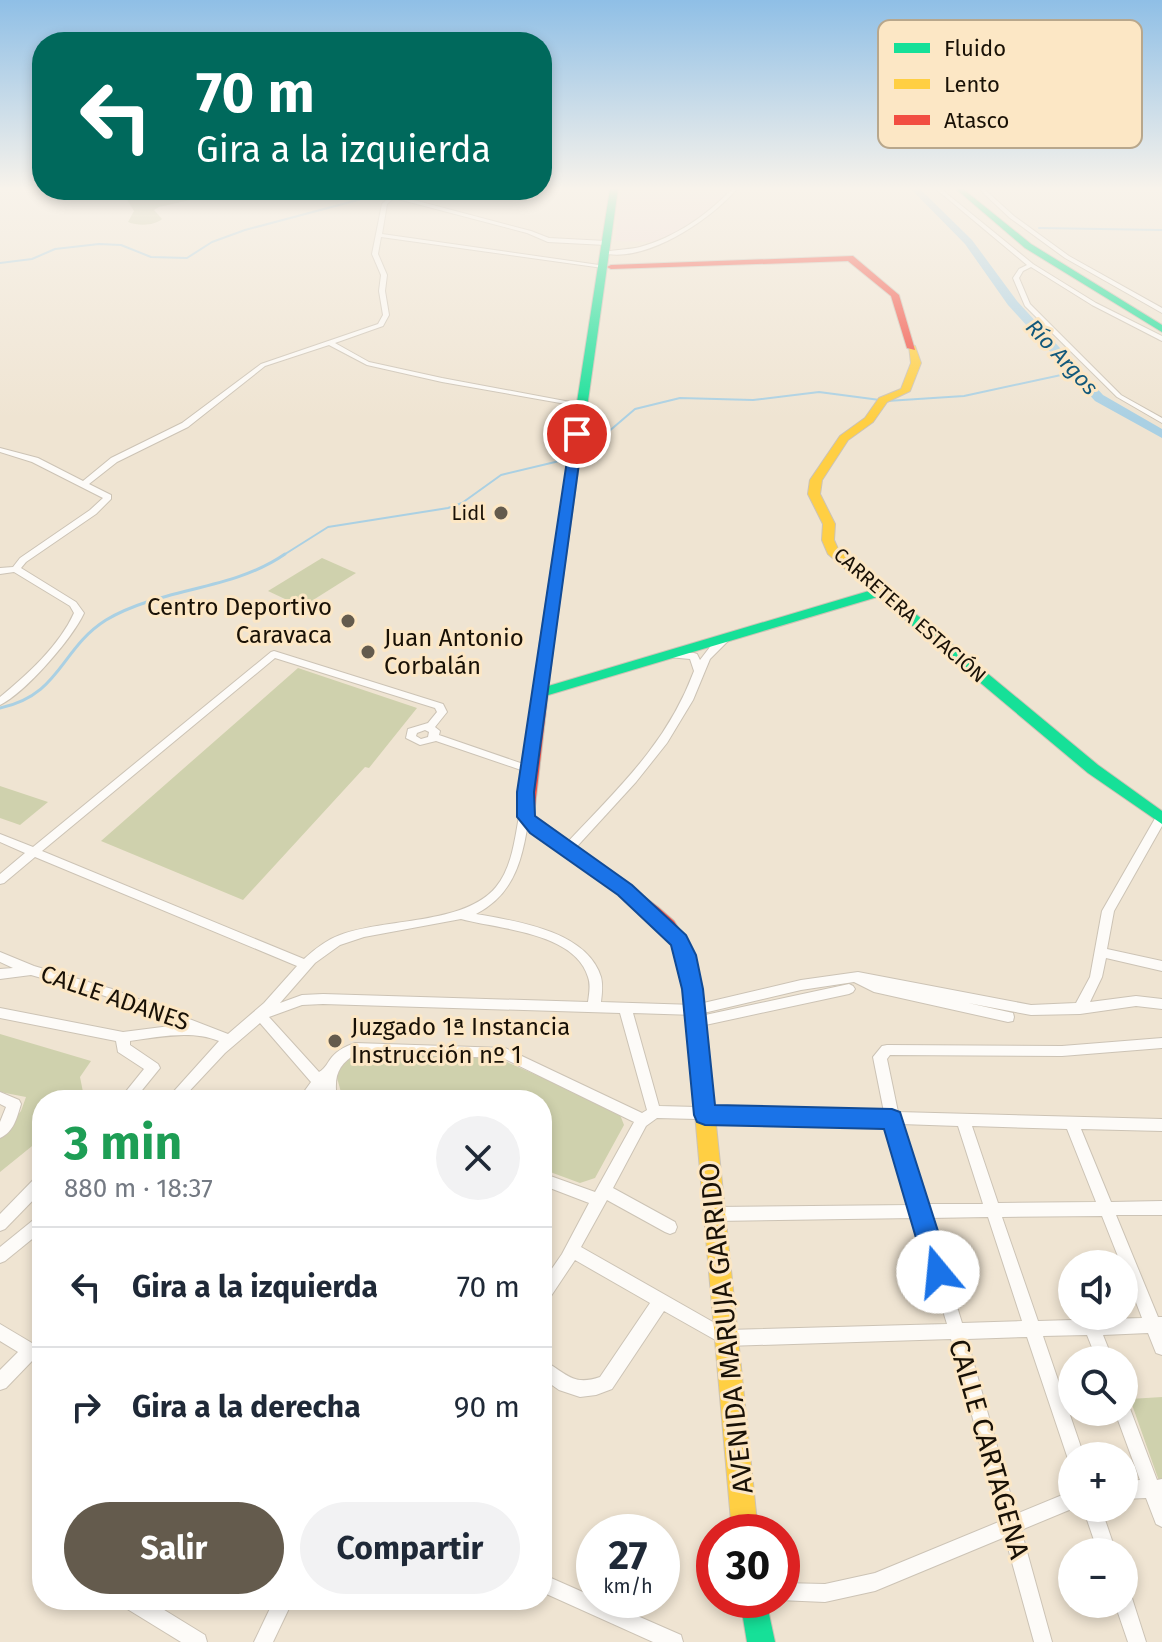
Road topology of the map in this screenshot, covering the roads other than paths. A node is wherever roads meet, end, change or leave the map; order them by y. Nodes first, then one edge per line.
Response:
1 (380, 266) edge
2 (605, 266) edge
3 (857, 266) edge
4 (1030, 266) edge
5 (1032, 266) edge
6 (1060, 266) edge
7 (1067, 266) edge
8 (1082, 266) edge
9 (1162, 311) edge
10 (1162, 322) edge
11 (1162, 329) edge
12 (1162, 339) edge
13 (330, 343) junction
14 (581, 406) junction
15 (1162, 421) edge
16 (0, 450) edge
17 (86, 483) junction
18 (16, 569) junction
19 (0, 571) edge
20 (879, 592) junction
21 (729, 637) junction
22 (667, 655) junction
23 (699, 672) junction
24 (540, 693) junction
25 (0, 702) edge
26 (528, 769) junction
27 (1162, 812) edge
28 (526, 814) junction
29 (1162, 819) edge
30 (545, 834) junction
31 (0, 838) edge
32 (521, 841) junction
33 (567, 850) junction
34 (34, 851) junction
35 (0, 880) edge
36 (465, 916) junction
37 (1100, 952) junction
38 (0, 957) edge
39 (307, 965) junction
40 (1162, 966) edge
41 (31, 970) junction
42 (0, 974) edge
43 (852, 983) junction
44 (1162, 1004) edge
45 (594, 1007) junction
46 (625, 1008) junction
47 (1080, 1009) junction
48 (0, 1013) edge
49 (260, 1015) junction
50 (696, 1016) junction
51 (1008, 1017) dead end
52 (209, 1031) junction
53 (123, 1037) junction
54 (230, 1040) junction
55 (1162, 1043) edge
56 (134, 1090) edge
57 (182, 1090) edge
58 (326, 1090) edge
59 (329, 1090) edge
60 (0, 1098) edge
61 (705, 1115) junction
62 (648, 1116) junction
63 (892, 1119) junction
64 (963, 1121) junction
65 (1072, 1123) junction
66 (1162, 1125) edge
67 (0, 1132) edge
68 (552, 1182) edge
69 (32, 1191) edge
70 (602, 1195) junction
71 (1162, 1208) edge
72 (992, 1210) junction
73 (1107, 1210) junction
74 (920, 1213) junction
75 (715, 1214) junction
76 (0, 1224) edge
77 (670, 1227) dead end
78 (32, 1230) edge
79 (572, 1250) junction
80 (0, 1256) edge
81 (552, 1273) edge
82 (661, 1301) junction
83 (1158, 1325) edge
84 (1138, 1326) edge
85 (1031, 1327) junction
86 (1058, 1327) edge
87 (0, 1332) edge
88 (957, 1332) junction
89 (726, 1338) junction
90 (1162, 1347) edge
91 (32, 1352) edge
92 (32, 1358) edge
93 (552, 1375) edge
94 (0, 1382) edge
95 (1129, 1426) edge
96 (1070, 1442) edge
97 (1157, 1488) edge
98 (1058, 1506) edge
99 (743, 1514) edge
100 (1162, 1518) edge
101 (1012, 1527) junction
102 (552, 1587) edge
103 (800, 1592) edge
104 (147, 1610) edge
105 (279, 1610) edge
106 (1129, 1618) edge
107 (759, 1632) edge
108 (198, 1642) edge
109 (263, 1642) edge
110 (674, 1642) edge
111 (751, 1642) edge
112 (1043, 1642) edge
113 (1137, 1642) edge

1 - 13 street
2 - 14 main road
3 - 20 main road, CARRETERA ESTACIÓN
4 - 15 street
5 - 12 street
6 - 11 main road
7 - 10 main road
8 - 9 street
13 - 14 street
13 - 17 street
14 - 24 main road
16 - 17 street
17 - 18 street
18 - 19 street
18 - 25 street
20 - 21 main road
20 - 29 main road, CARRETERA ESTACIÓN
21 - 22 main road
21 - 23 street
22 - 23 street
22 - 24 main road
23 - 33 street
24 - 26 main road
26 - 28 main road
26 - 34 street
27 - 29 main road
28 - 30 main road, AVENIDA MARUJA GARRIDO
28 - 32 street
29 - 37 street
30 - 32 street
30 - 33 main road, AVENIDA MARUJA GARRIDO
31 - 34 street
32 - 36 street
33 - 50 main road, AVENIDA MARUJA GARRIDO
34 - 35 street
34 - 39 street
36 - 39 street
36 - 45 street
37 - 40 street
37 - 47 street
38 - 41 street, CALLE ADANES
39 - 49 street
41 - 42 street
41 - 52 street, CALLE ADANES
43 - 47 street
43 - 50 street
43 - 51 street
44 - 47 street
45 - 46 street
45 - 49 street
46 - 50 street
46 - 62 street
48 - 53 street
49 - 54 street
49 - 58 street
50 - 61 main road, AVENIDA MARUJA GARRIDO
52 - 53 street
52 - 54 street, CALLE ADANES
53 - 56 street
54 - 57 street
55 - 63 street, CALLE CARTAGENA
59 - 62 street
60 - 67 street
61 - 62 street
61 - 63 street
61 - 75 main road, AVENIDA MARUJA GARRIDO
62 - 70 street
63 - 64 street
63 - 74 street, CALLE CARTAGENA
64 - 65 street
64 - 72 street
65 - 66 street
65 - 73 street
68 - 70 street
69 - 76 street
70 - 77 street
70 - 79 street
71 - 73 street
72 - 73 street
72 - 74 street
72 - 85 street
73 - 83 street
74 - 75 street
74 - 88 street, CALLE CARTAGENA
75 - 89 main road, AVENIDA MARUJA GARRIDO
78 - 80 street
79 - 81 street
79 - 82 street
82 - 89 street
82 - 93 street
83 - 84 street
83 - 90 street
85 - 86 street
85 - 88 street
85 - 96 street
87 - 91 street
88 - 89 street
88 - 101 street, CALLE CARTAGENA
89 - 99 main road, AVENIDA MARUJA GARRIDO
92 - 94 street
95 - 97 street
97 - 100 street
98 - 101 street
101 - 103 street
101 - 112 street, CALLE CARTAGENA
102 - 110 street
104 - 108 street
105 - 109 street
106 - 113 street
107 - 111 street

